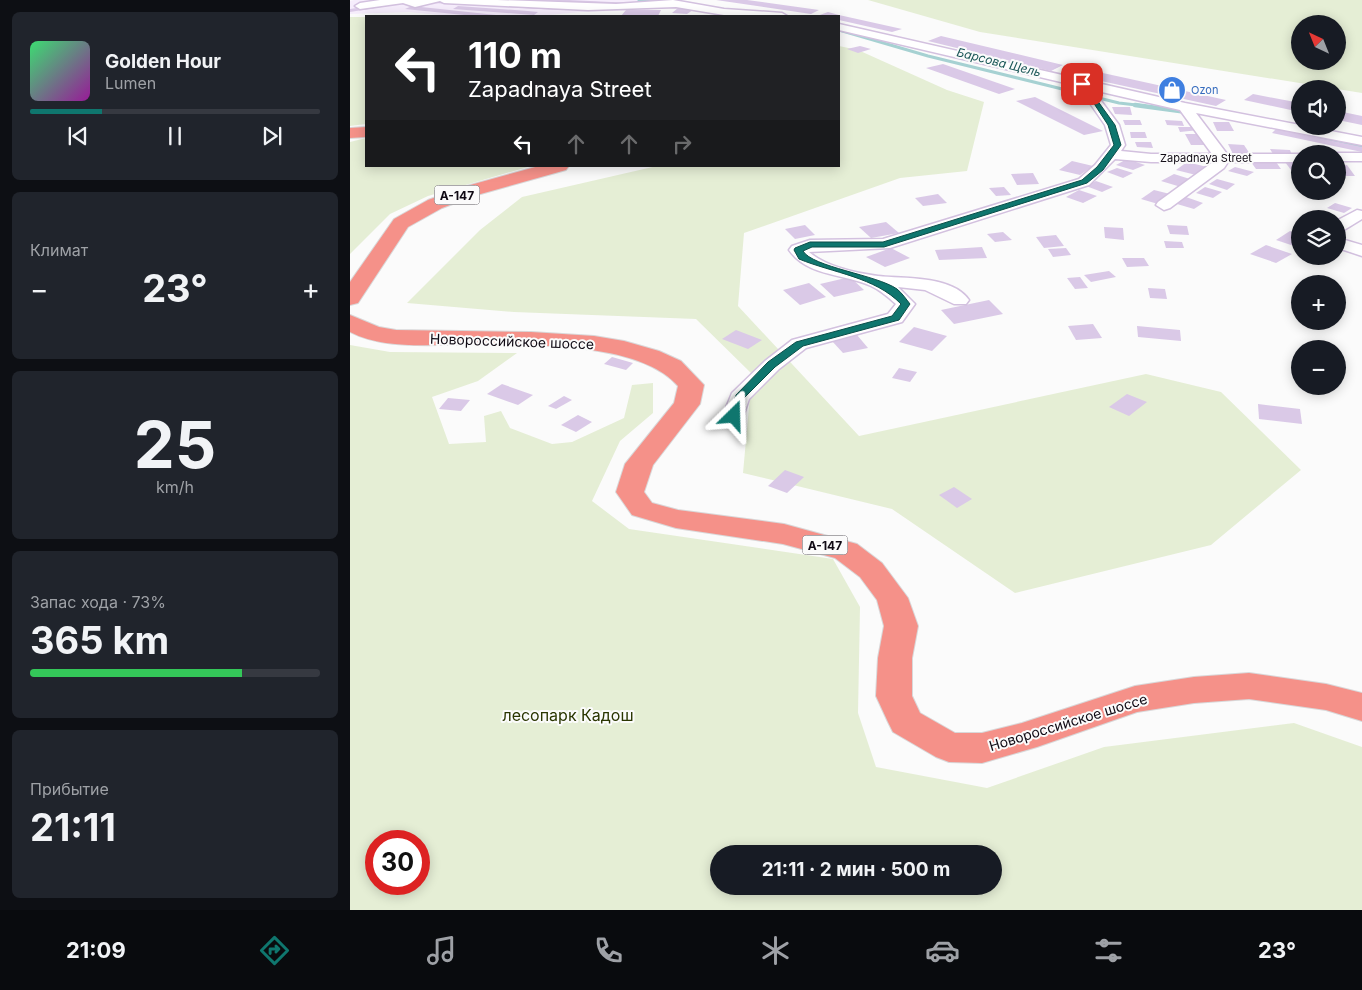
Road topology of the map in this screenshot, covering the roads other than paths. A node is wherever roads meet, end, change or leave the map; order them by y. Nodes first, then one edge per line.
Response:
1 (401, 0) edge
2 (406, 0) edge
3 (435, 0) edge
4 (657, 0) edge
5 (446, 3) edge
6 (425, 4) junction
7 (674, 4) junction
8 (360, 6) dead end
9 (584, 8) junction
10 (768, 15) edge
11 (840, 27) edge
12 (1082, 84) junction
13 (1185, 107) junction
14 (365, 132) edge
15 (350, 133) edge
16 (1362, 141) edge
17 (1113, 154) junction
18 (1346, 157) edge
19 (1362, 157) edge
20 (1223, 158) junction
21 (1291, 158) edge
22 (556, 167) edge
23 (1164, 205) dead end
24 (1357, 215) dead end
25 (1346, 222) edge
26 (1346, 246) edge
27 (1362, 251) edge
28 (875, 282) junction
29 (350, 298) edge
30 (960, 300) dead end
31 (350, 322) edge
32 (734, 416) dead end
33 (1362, 707) edge

1 - 8 street
2 - 6 street
3 - 6 street
4 - 7 street
5 - 6 street
5 - 9 street
5 - 9 street
7 - 9 street
7 - 10 street
11 - 12 street
12 - 13 street
12 - 17 street
13 - 16 street
13 - 20 street
14 - 15 highway
17 - 20 street, Zapadnaya Street
17 - 28 street
18 - 19 street
20 - 21 street, Zapadnaya Street
20 - 23 street
22 - 29 highway, А-147
24 - 25 street
26 - 27 street
28 - 30 street
28 - 32 street
31 - 33 highway, Новороссийское шоссе / А-147

